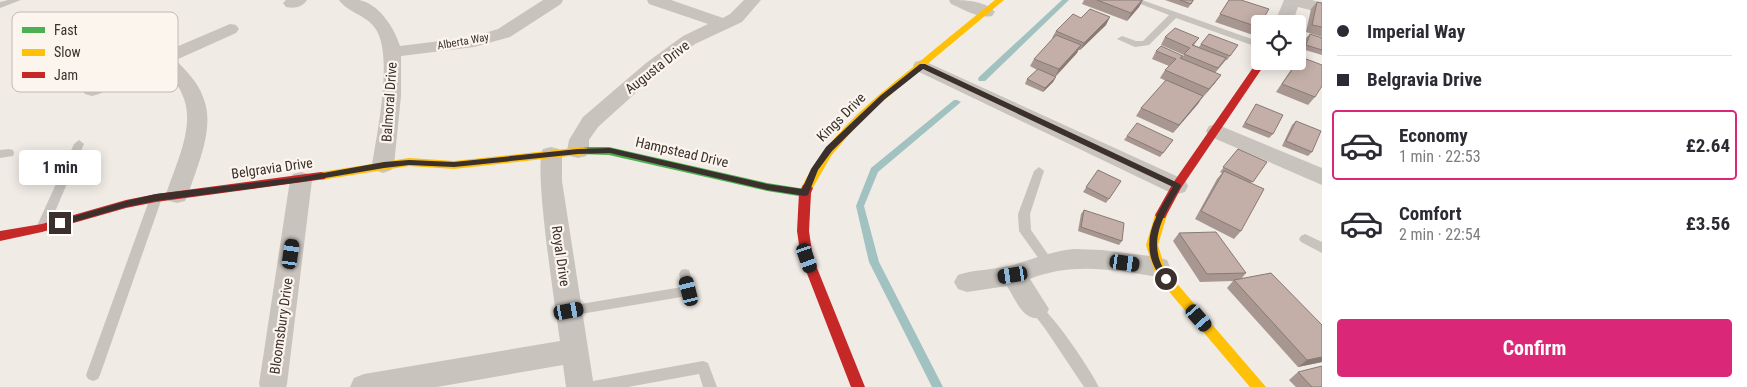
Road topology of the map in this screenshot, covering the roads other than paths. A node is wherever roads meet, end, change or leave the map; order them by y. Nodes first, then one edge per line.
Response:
1 (17, 0) edge
2 (347, 0) edge
3 (555, 0) edge
4 (656, 0) edge
5 (753, 0) edge
6 (958, 0) edge
7 (1000, 0) edge
8 (1134, 0) edge
9 (1292, 0) edge
10 (0, 5) edge
11 (1322, 8) edge
12 (986, 12) junction
13 (1174, 14) junction
14 (1286, 15) edge
15 (724, 24) junction
16 (230, 29) dead end
17 (1122, 39) dead end
18 (1251, 42) edge
19 (178, 52) edge
20 (392, 52) junction
21 (922, 66) junction
22 (1256, 70) edge
23 (178, 76) edge
24 (1216, 131) junction
25 (79, 144) dead end
26 (578, 151) junction
27 (551, 154) junction
28 (384, 165) junction
29 (1038, 171) dead end
30 (1322, 177) edge
31 (301, 180) junction
32 (1177, 186) junction
33 (805, 193) junction
34 (177, 195) junction
35 (156, 198) junction
36 (42, 228) junction
37 (0, 236) edge
38 (1305, 239) dead end
39 (1322, 248) edge
40 (1048, 263) junction
41 (1158, 267) junction
42 (685, 274) dead end
43 (1013, 275) junction
44 (967, 282) dead end
45 (1036, 308) joint
46 (569, 311) junction
47 (574, 351) junction
48 (93, 375) dead end
49 (277, 386) edge
50 (364, 387) edge
51 (580, 387) edge
52 (593, 387) edge
53 (710, 387) edge
54 (858, 387) edge
55 (1092, 387) edge
56 (1259, 387) edge

1 - 10 lane
2 - 20 street, Balmoral Drive
3 - 20 street, Alberta Way
4 - 15 street
5 - 15 street, Augusta Drive
6 - 12 street
7 - 12 street, Kings Drive
8 - 13 lane
9 - 11 street
9 - 14 street
12 - 21 street, Kings Drive
13 - 17 lane
13 - 18 lane
15 - 26 street, Augusta Drive
16 - 19 street
20 - 28 street, Balmoral Drive
21 - 32 street
21 - 33 street, Kings Drive
22 - 24 street
23 - 34 street
24 - 30 street
24 - 32 street
25 - 36 lane
26 - 27 street, Hampstead Drive
26 - 33 street, Hampstead Drive
27 - 28 street, Belgravia Drive
27 - 46 street, Royal Drive
28 - 31 street, Belgravia Drive
29 - 40 lane
31 - 34 street, Belgravia Drive
31 - 49 street, Bloomsbury Drive
32 - 41 street
33 - 54 street, Kings Drive
34 - 35 street, Belgravia Drive
35 - 36 street, Belgravia Drive
35 - 48 lane
36 - 37 street, Belgravia Drive
38 - 39 lane
40 - 41 street
40 - 43 street
41 - 56 street
42 - 46 lane
43 - 44 street
43 - 45 street
45 - 55 lane
46 - 47 street, Royal Drive
47 - 50 street
47 - 51 street, Royal Drive
52 - 53 lane

